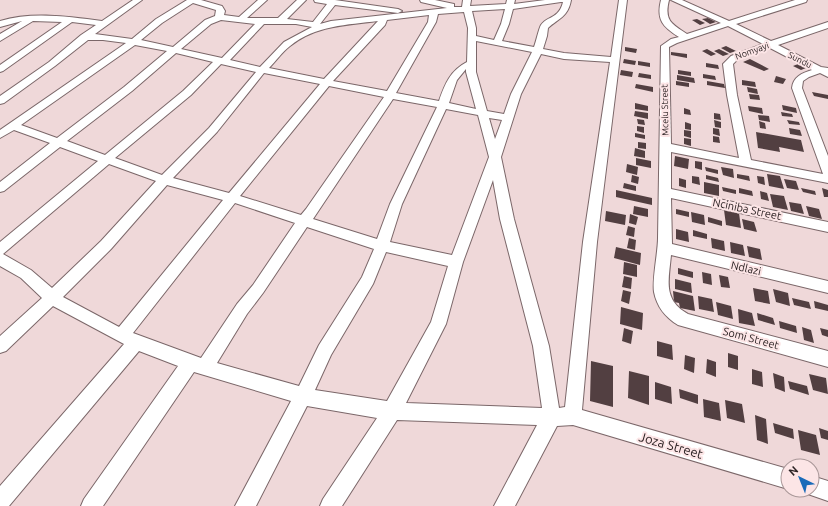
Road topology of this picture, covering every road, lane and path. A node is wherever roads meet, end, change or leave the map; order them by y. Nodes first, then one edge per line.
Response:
1 (138, 0) edge
2 (192, 0) edge
3 (262, 0) edge
4 (302, 0) edge
5 (318, 0) edge
6 (424, 0) edge
7 (561, 0) edge
8 (567, 0) edge
9 (623, 0) edge
10 (665, 0) edge
11 (675, 0) edge
12 (803, 0) edge
13 (333, 2) junction
14 (511, 3) edge
15 (467, 4) edge
16 (394, 11) junction
17 (434, 12) junction
18 (419, 14) junction
19 (219, 18) junction
20 (383, 18) junction
21 (32, 19) junction
22 (70, 20) junction
23 (240, 20) junction
24 (262, 21) junction
25 (280, 21) junction
26 (0, 24) edge
27 (104, 24) junction
28 (730, 24) junction
29 (828, 25) edge
30 (317, 26) junction
31 (428, 30) junction
32 (84, 37) junction
33 (686, 37) junction
34 (0, 38) edge
35 (472, 38) junction
36 (133, 42) junction
37 (497, 43) junction
38 (770, 45) junction
39 (174, 50) junction
40 (537, 52) junction
41 (616, 60) junction
42 (221, 61) junction
43 (471, 63) junction
44 (0, 69) edge
45 (262, 70) junction
46 (825, 71) edge
47 (327, 82) junction
48 (0, 92) edge
49 (10, 94) junction
50 (390, 95) junction
51 (0, 101) edge
52 (443, 106) junction
53 (482, 112) junction
54 (508, 118) junction
55 (13, 126) junction
56 (0, 135) edge
57 (60, 142) junction
58 (666, 147) junction
59 (495, 158) junction
60 (106, 160) junction
61 (746, 162) junction
62 (828, 172) edge
63 (828, 179) edge
64 (164, 180) junction
65 (0, 188) edge
66 (665, 192) junction
67 (232, 198) junction
68 (304, 220) junction
69 (828, 227) edge
70 (382, 246) junction
71 (665, 248) junction
72 (0, 250) edge
73 (0, 259) edge
74 (456, 262) junction
75 (828, 287) edge
76 (52, 298) junction
77 (675, 315) joint
78 (129, 339) junction
79 (0, 346) edge
80 (828, 359) edge
81 (197, 365) junction
82 (303, 396) junction
83 (392, 411) junction
84 (573, 416) junction
85 (552, 417) junction
86 (780, 477) edge
87 (0, 501) edge
88 (91, 506) edge
89 (245, 506) edge
90 (330, 506) edge
91 (504, 506) edge

1 - 27 street
2 - 19 street
2 - 36 street
3 - 23 street
4 - 25 street
5 - 13 street
6 - 15 street
7 - 14 street
8 - 40 street
9 - 41 street
10 - 33 street
11 - 28 street, Sundu
12 - 28 street, Mcelu Street
13 - 16 street
13 - 30 street
14 - 15 street
14 - 37 street
15 - 17 street
15 - 35 street
16 - 18 street
16 - 20 street
17 - 18 street
17 - 31 street
18 - 31 street
19 - 23 street
19 - 39 street
20 - 30 street
20 - 47 street
21 - 22 street
21 - 26 street
21 - 34 street
22 - 27 street
22 - 44 street
23 - 24 street
24 - 25 street
24 - 42 street
25 - 30 street
27 - 32 street
28 - 33 street, Mcelu Street
28 - 38 street, Sundu
29 - 38 street, Nomyayi
30 - 45 street
31 - 50 street
32 - 36 street
32 - 49 street
33 - 58 street, Mcelu Street
35 - 37 street
35 - 43 street
36 - 39 street
36 - 55 street
37 - 40 street
38 - 46 street, Sundu
38 - 61 street, Nomyayi
39 - 42 street
39 - 57 street
40 - 41 street
40 - 54 street
41 - 84 street
42 - 45 street
42 - 60 street
43 - 52 street
43 - 53 street
45 - 47 street
45 - 64 street
46 - 62 street
47 - 50 street
47 - 67 street
48 - 49 street
49 - 51 street
50 - 52 street
50 - 68 street
52 - 53 street
52 - 70 street
53 - 54 street
53 - 59 street
54 - 59 street
55 - 56 street
55 - 57 street
57 - 60 street
57 - 65 street
58 - 61 street
58 - 66 street, Mcelu Street
59 - 74 street
59 - 85 street
60 - 64 street
60 - 72 street
61 - 63 street
64 - 67 street
64 - 76 street
66 - 69 street, Nciniba Street
66 - 71 street, Mcelu Street
67 - 68 street
67 - 78 street
68 - 70 street
68 - 81 street
70 - 74 street
70 - 82 street
71 - 75 street, Ndlazi
71 - 77 street, Mcelu Street
73 - 76 street, Joza Street
74 - 83 street
76 - 78 street, Joza Street
76 - 79 street
77 - 80 street, Somi Street
78 - 81 street, Joza Street
78 - 87 street
81 - 82 street, Joza Street
81 - 88 street
82 - 83 street, Joza Street
82 - 89 street
83 - 85 street, Joza Street
83 - 90 street
84 - 85 street, Joza Street
84 - 86 street, Joza Street
85 - 91 street

